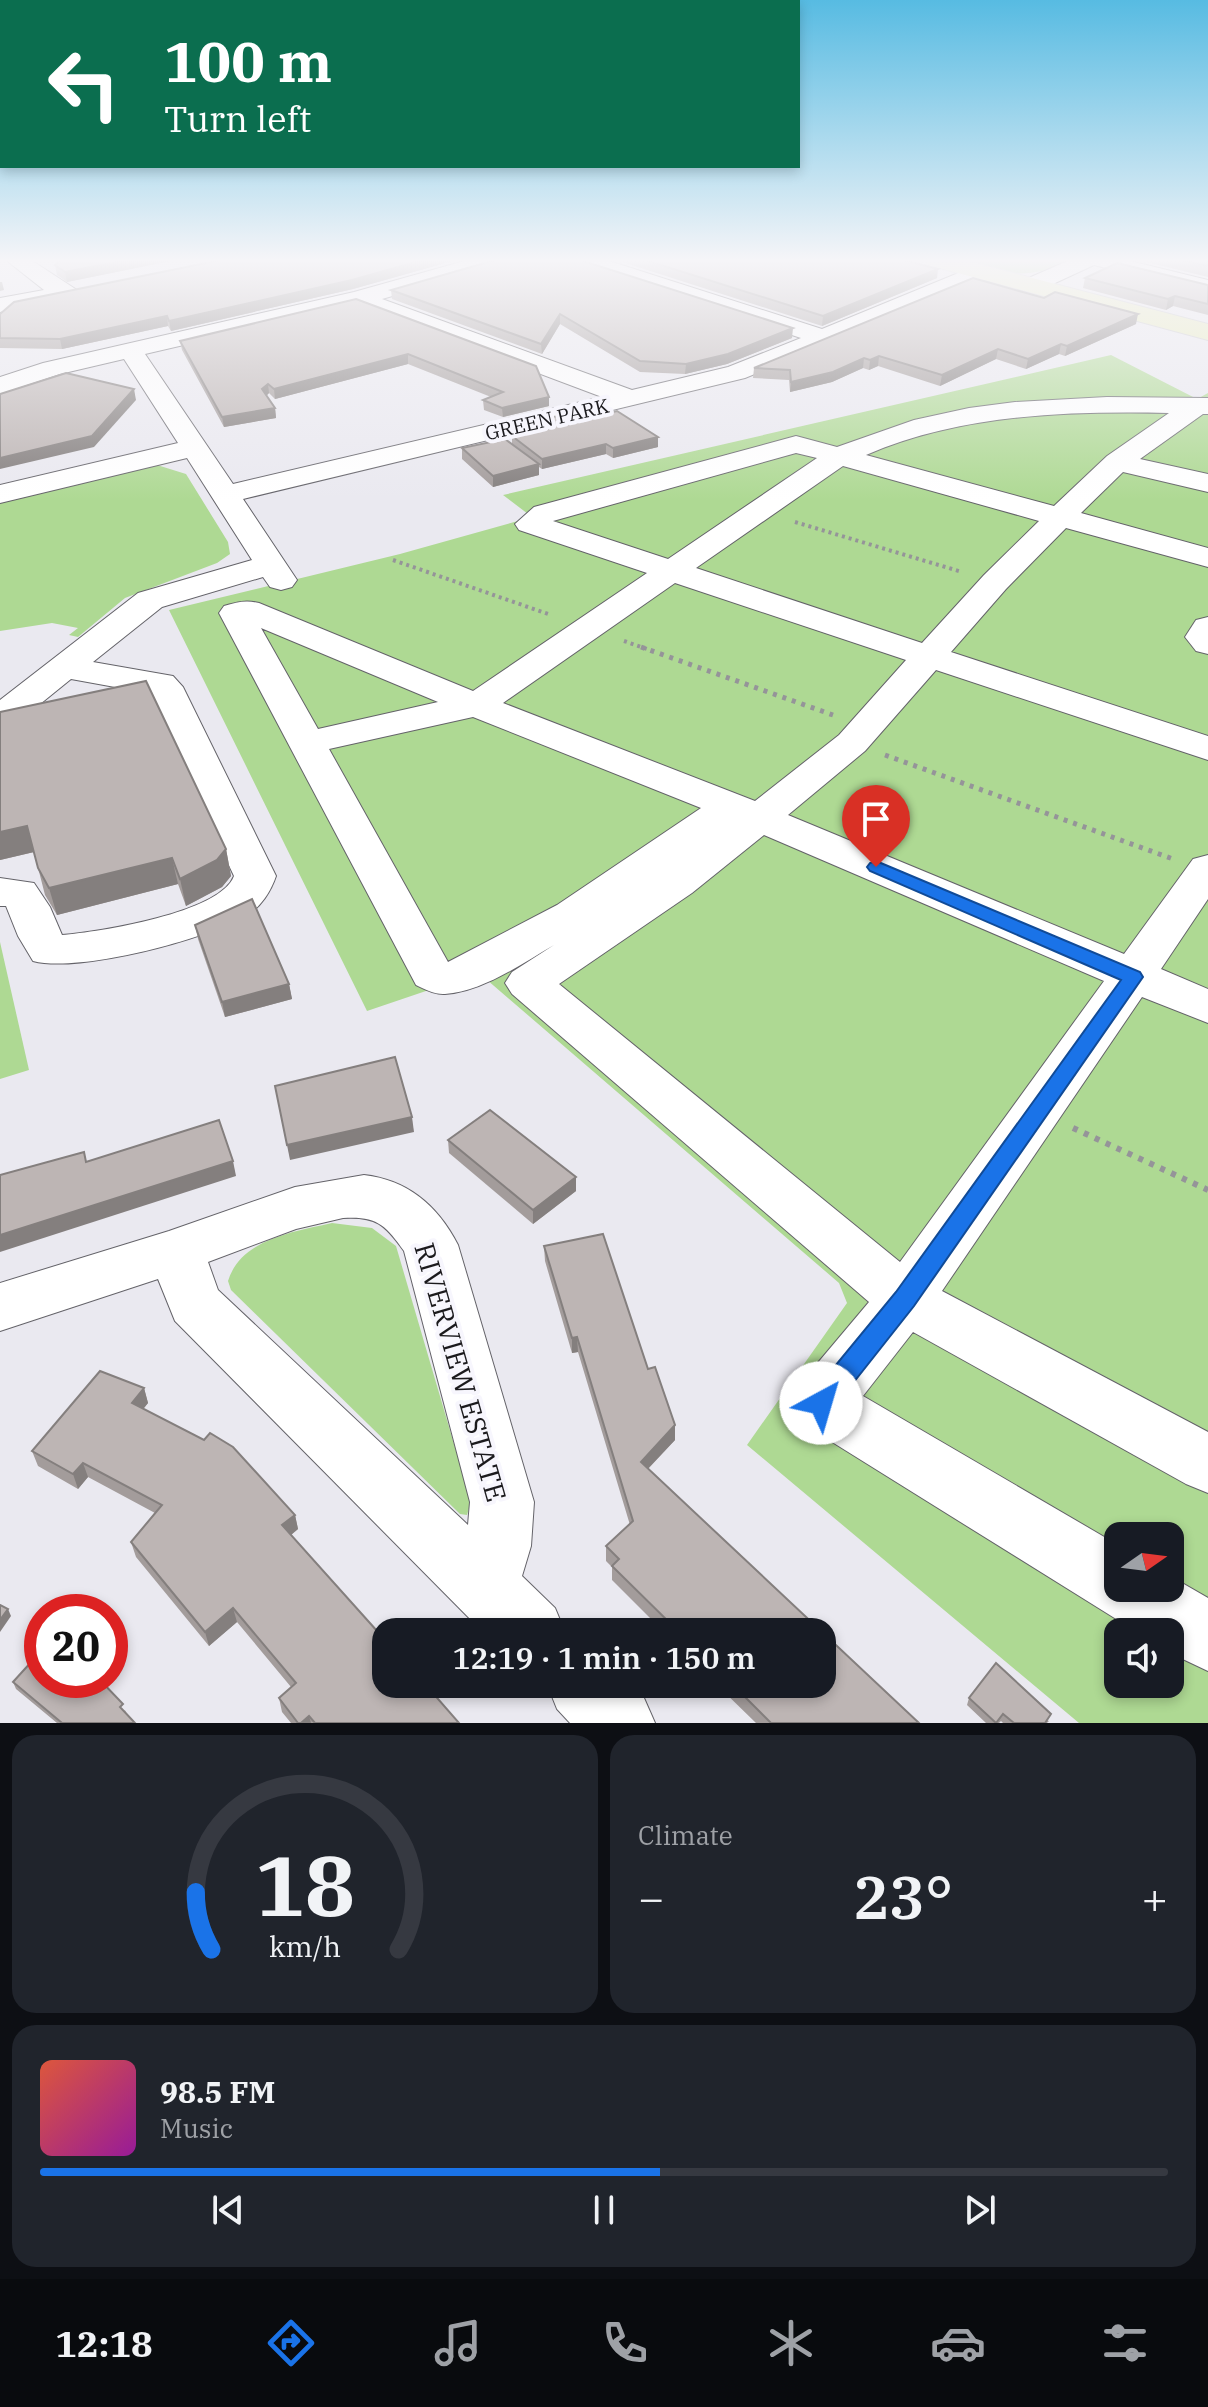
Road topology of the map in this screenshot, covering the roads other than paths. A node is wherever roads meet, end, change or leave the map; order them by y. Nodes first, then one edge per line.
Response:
1 (177, 340) edge
2 (474, 340) edge
3 (815, 340) edge
4 (131, 351) junction
5 (5, 380) edge
6 (632, 399) junction
7 (1203, 406) edge
8 (194, 448) junction
9 (839, 456) junction
10 (1117, 462) junction
11 (1208, 483) edge
12 (0, 494) edge
13 (225, 495) junction
14 (1060, 517) junction
15 (1208, 558) edge
16 (673, 571) junction
17 (1208, 627) edge
18 (1208, 644) edge
19 (928, 655) junction
20 (62, 667) junction
21 (476, 705) junction
22 (0, 718) edge
23 (307, 743) junction
24 (1208, 749) edge
25 (747, 812) junction
26 (1207, 870) edge
27 (0, 892) edge
28 (1133, 977) junction
29 (1208, 1007) edge
30 (176, 1251) junction
31 (905, 1299) junction
32 (0, 1307) edge
33 (1208, 1464) edge
34 (1104, 1574) edge
35 (486, 1585) junction
36 (1151, 1602) edge
37 (518, 1618) edge
38 (1208, 1637) edge
39 (595, 1698) edge
40 (619, 1723) edge

1 - 4 street
2 - 6 street, GREEN PARK
3 - 6 street
4 - 5 street
4 - 8 street
6 - 13 street, GREEN PARK
7 - 9 street
7 - 10 street
8 - 12 street
8 - 13 street
9 - 14 street
9 - 16 street
9 - 16 street
10 - 11 street
10 - 14 street
13 - 20 street
14 - 15 street
14 - 19 street
16 - 19 street
16 - 21 street
17 - 18 street
19 - 24 street
19 - 25 street
20 - 22 street
20 - 27 street
21 - 23 street
21 - 23 street
21 - 25 street
23 - 25 street
25 - 28 street
25 - 31 street
26 - 28 street
28 - 29 street
28 - 31 street
30 - 32 street, RIVERVIEW ESTATE
30 - 35 street
30 - 35 street, RIVERVIEW ESTATE
31 - 33 street
31 - 34 street
35 - 37 street
36 - 38 street
39 - 40 street

